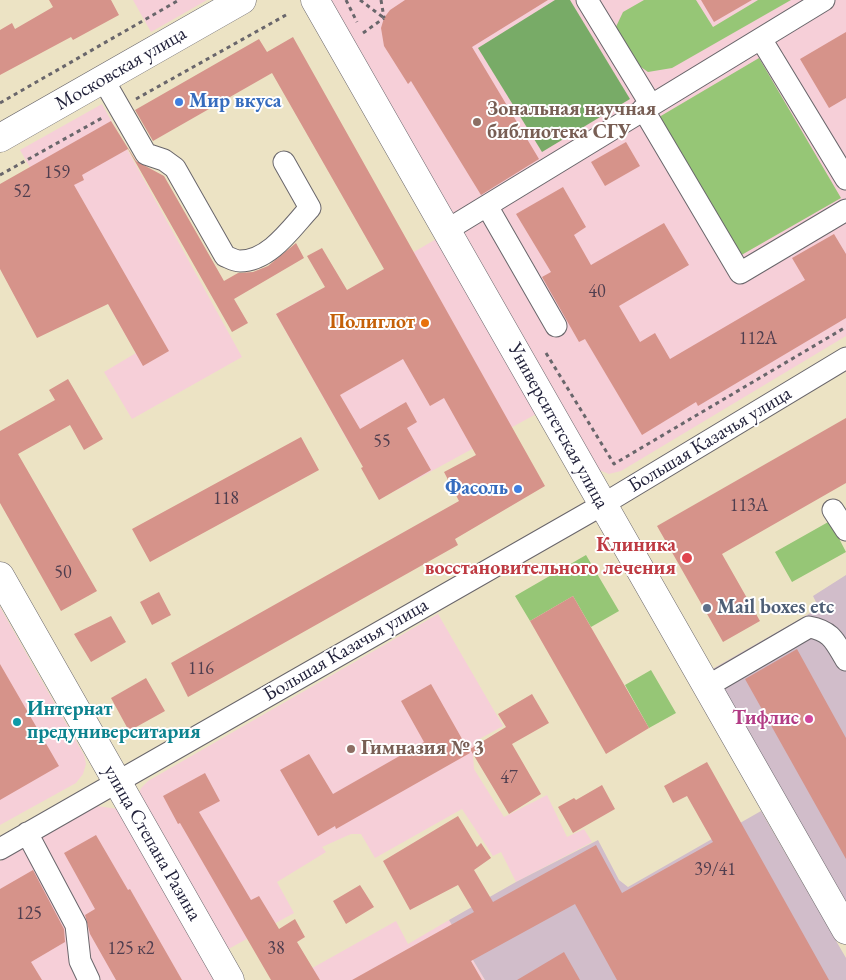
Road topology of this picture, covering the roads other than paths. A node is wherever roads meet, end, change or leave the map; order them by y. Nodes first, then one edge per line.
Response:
1 (242, 0) edge
2 (315, 0) edge
3 (587, 0) edge
4 (822, 1) edge
5 (761, 39) junction
6 (103, 79) junction
7 (647, 107) junction
8 (0, 138) edge
9 (284, 162) dead end
10 (846, 179) edge
11 (486, 206) junction
12 (846, 210) edge
13 (447, 230) junction
14 (556, 326) dead end
15 (843, 366) edge
16 (602, 505) junction
17 (834, 510) dead end
18 (846, 530) edge
19 (0, 576) edge
20 (846, 660) edge
21 (706, 687) junction
22 (117, 781) junction
23 (27, 833) junction
24 (0, 848) edge
25 (846, 930) edge
26 (89, 980) edge
27 (230, 980) edge

1 - 6 main road, Московская улица
2 - 13 main road, Университетская улица
3 - 7 street
4 - 5 street
5 - 7 street
5 - 10 street
6 - 8 main road, Московская улица
6 - 9 street
7 - 11 street
7 - 12 street
11 - 13 street
11 - 14 street
13 - 16 main road, Университетская улица
15 - 16 street, Большая Казачья улица
16 - 21 main road, Университетская улица
16 - 22 street, Большая Казачья улица
17 - 18 street
19 - 22 main road, улица Степана Разина
20 - 21 street
21 - 25 main road, Университетская улица
22 - 23 street, Большая Казачья улица
22 - 27 main road, улица Степана Разина
23 - 24 street, Большая Казачья улица
23 - 26 street

